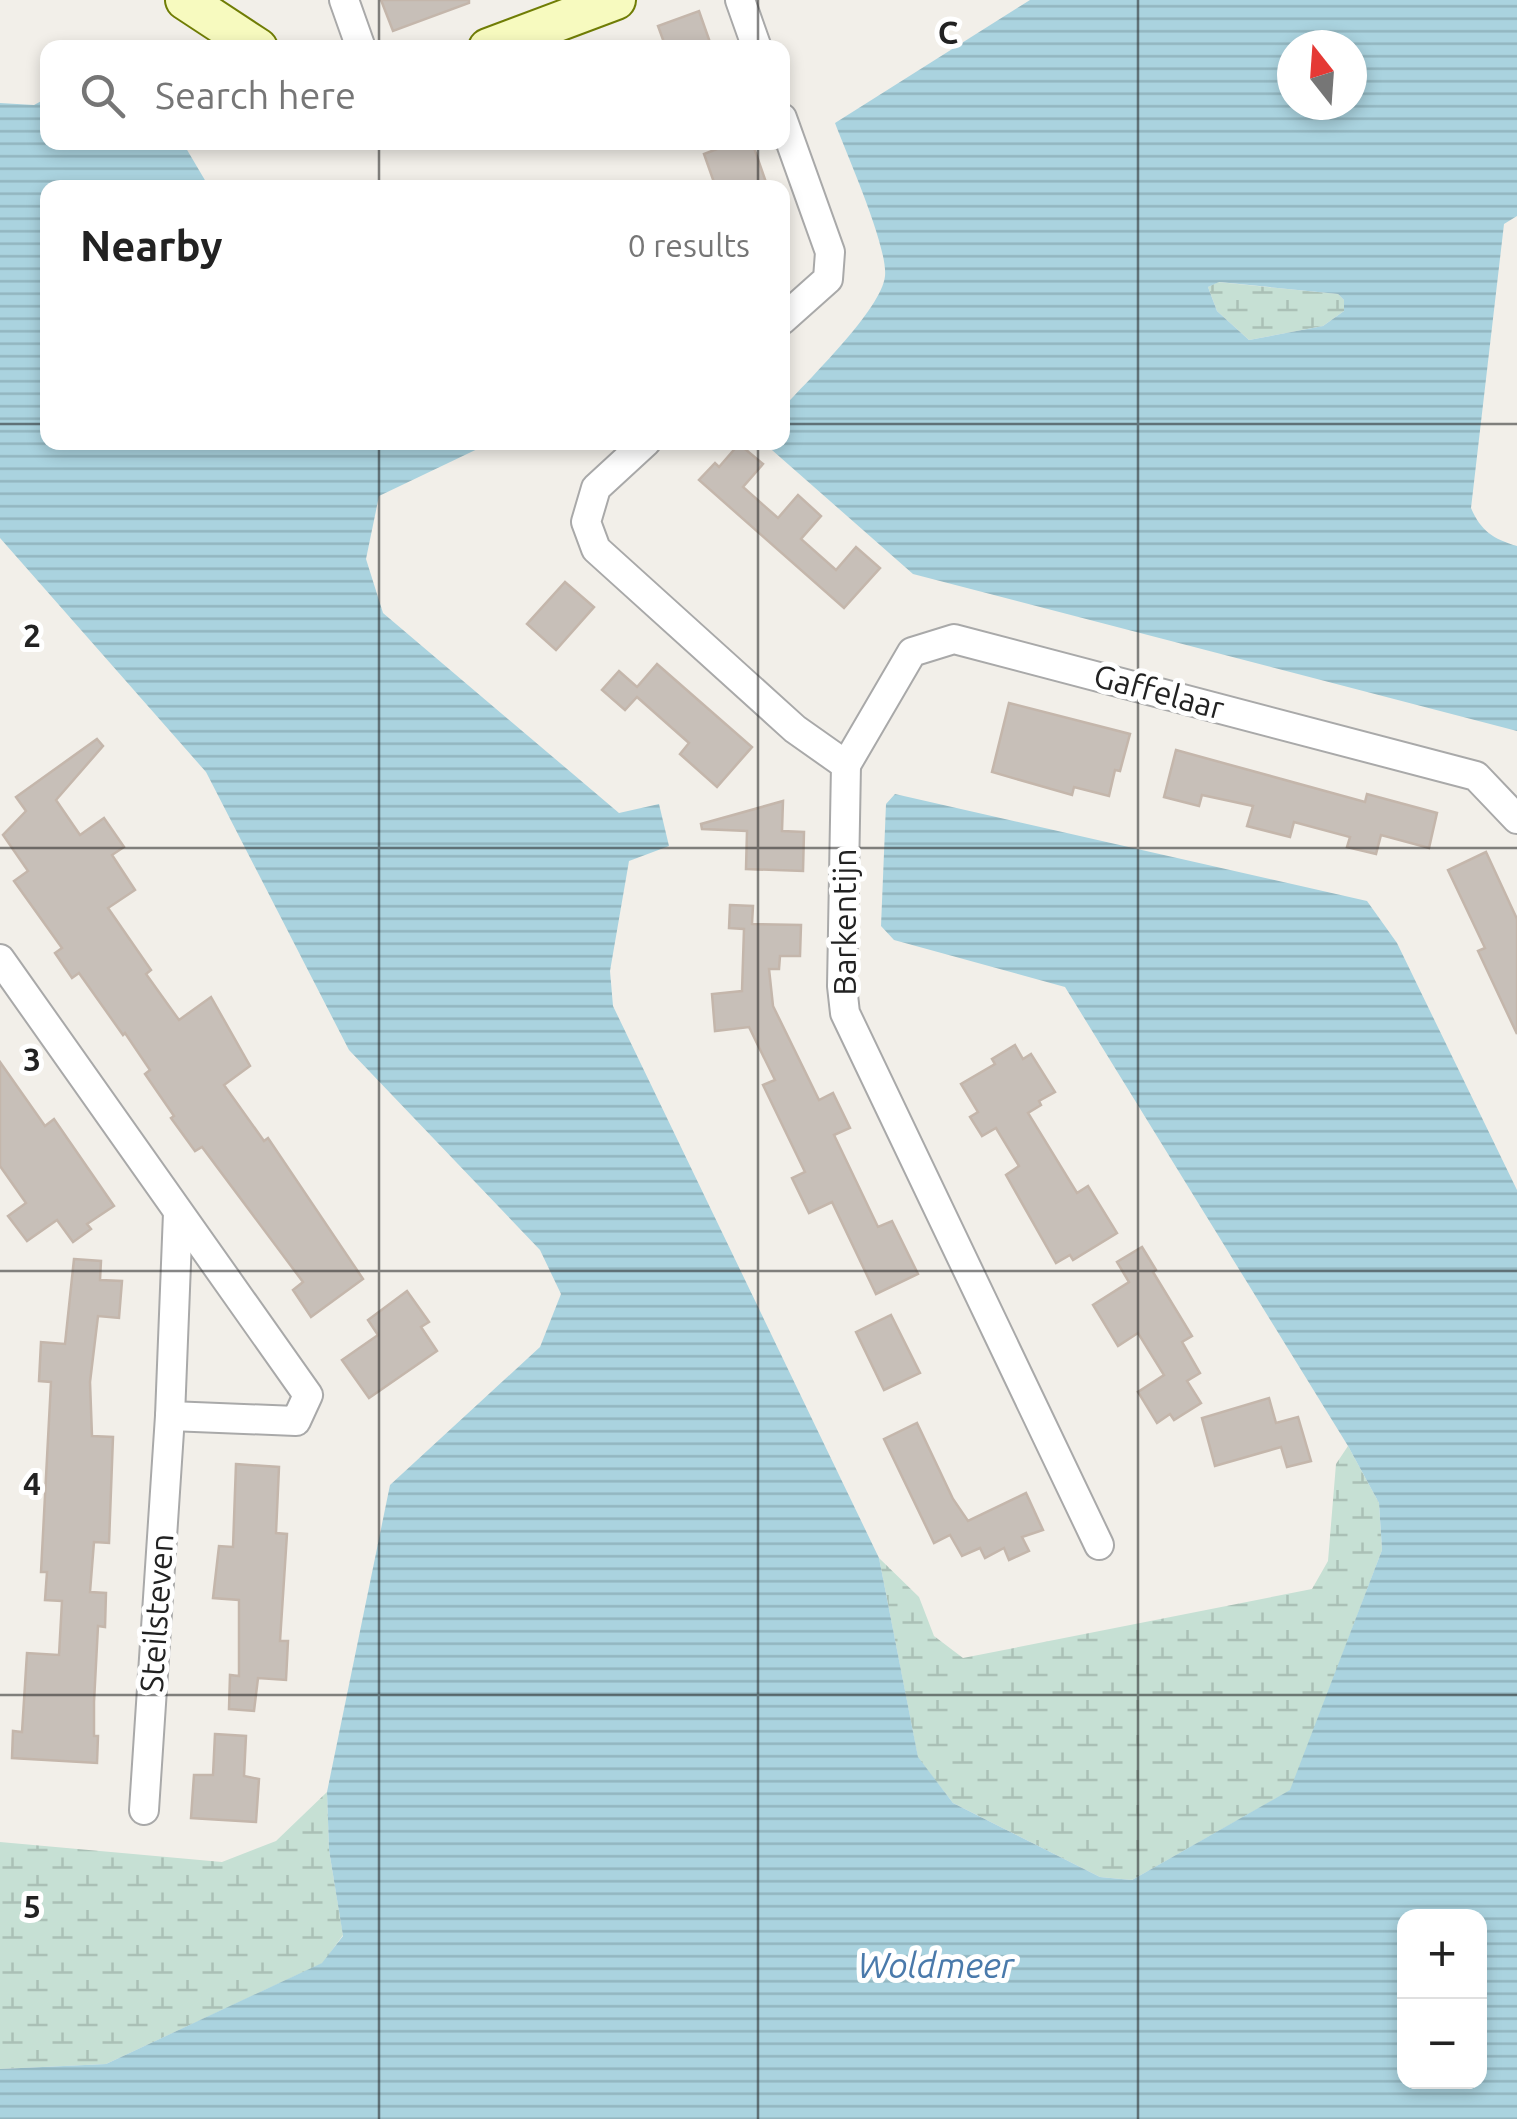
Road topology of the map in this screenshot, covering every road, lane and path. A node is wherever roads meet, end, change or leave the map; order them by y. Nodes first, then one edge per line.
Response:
1 (184, 0) edge
2 (344, 0) edge
3 (616, 0) edge
4 (740, 0) edge
5 (246, 40) edge
6 (358, 40) edge
7 (509, 40) edge
8 (754, 40) edge
9 (790, 140) edge
10 (790, 313) edge
11 (637, 450) edge
12 (846, 766) junction
13 (1517, 818) edge
14 (0, 959) edge
15 (178, 1213) junction
16 (170, 1416) junction
17 (1100, 1546) dead end
18 (144, 1810) dead end

1 - 5 street
2 - 6 street
3 - 7 street
4 - 8 street
9 - 10 street
11 - 12 street
12 - 13 street, Gaffelaar
12 - 17 street, Barkentijn
14 - 15 street
15 - 16 street, Steilsteven
15 - 16 street
16 - 18 street, Steilsteven

